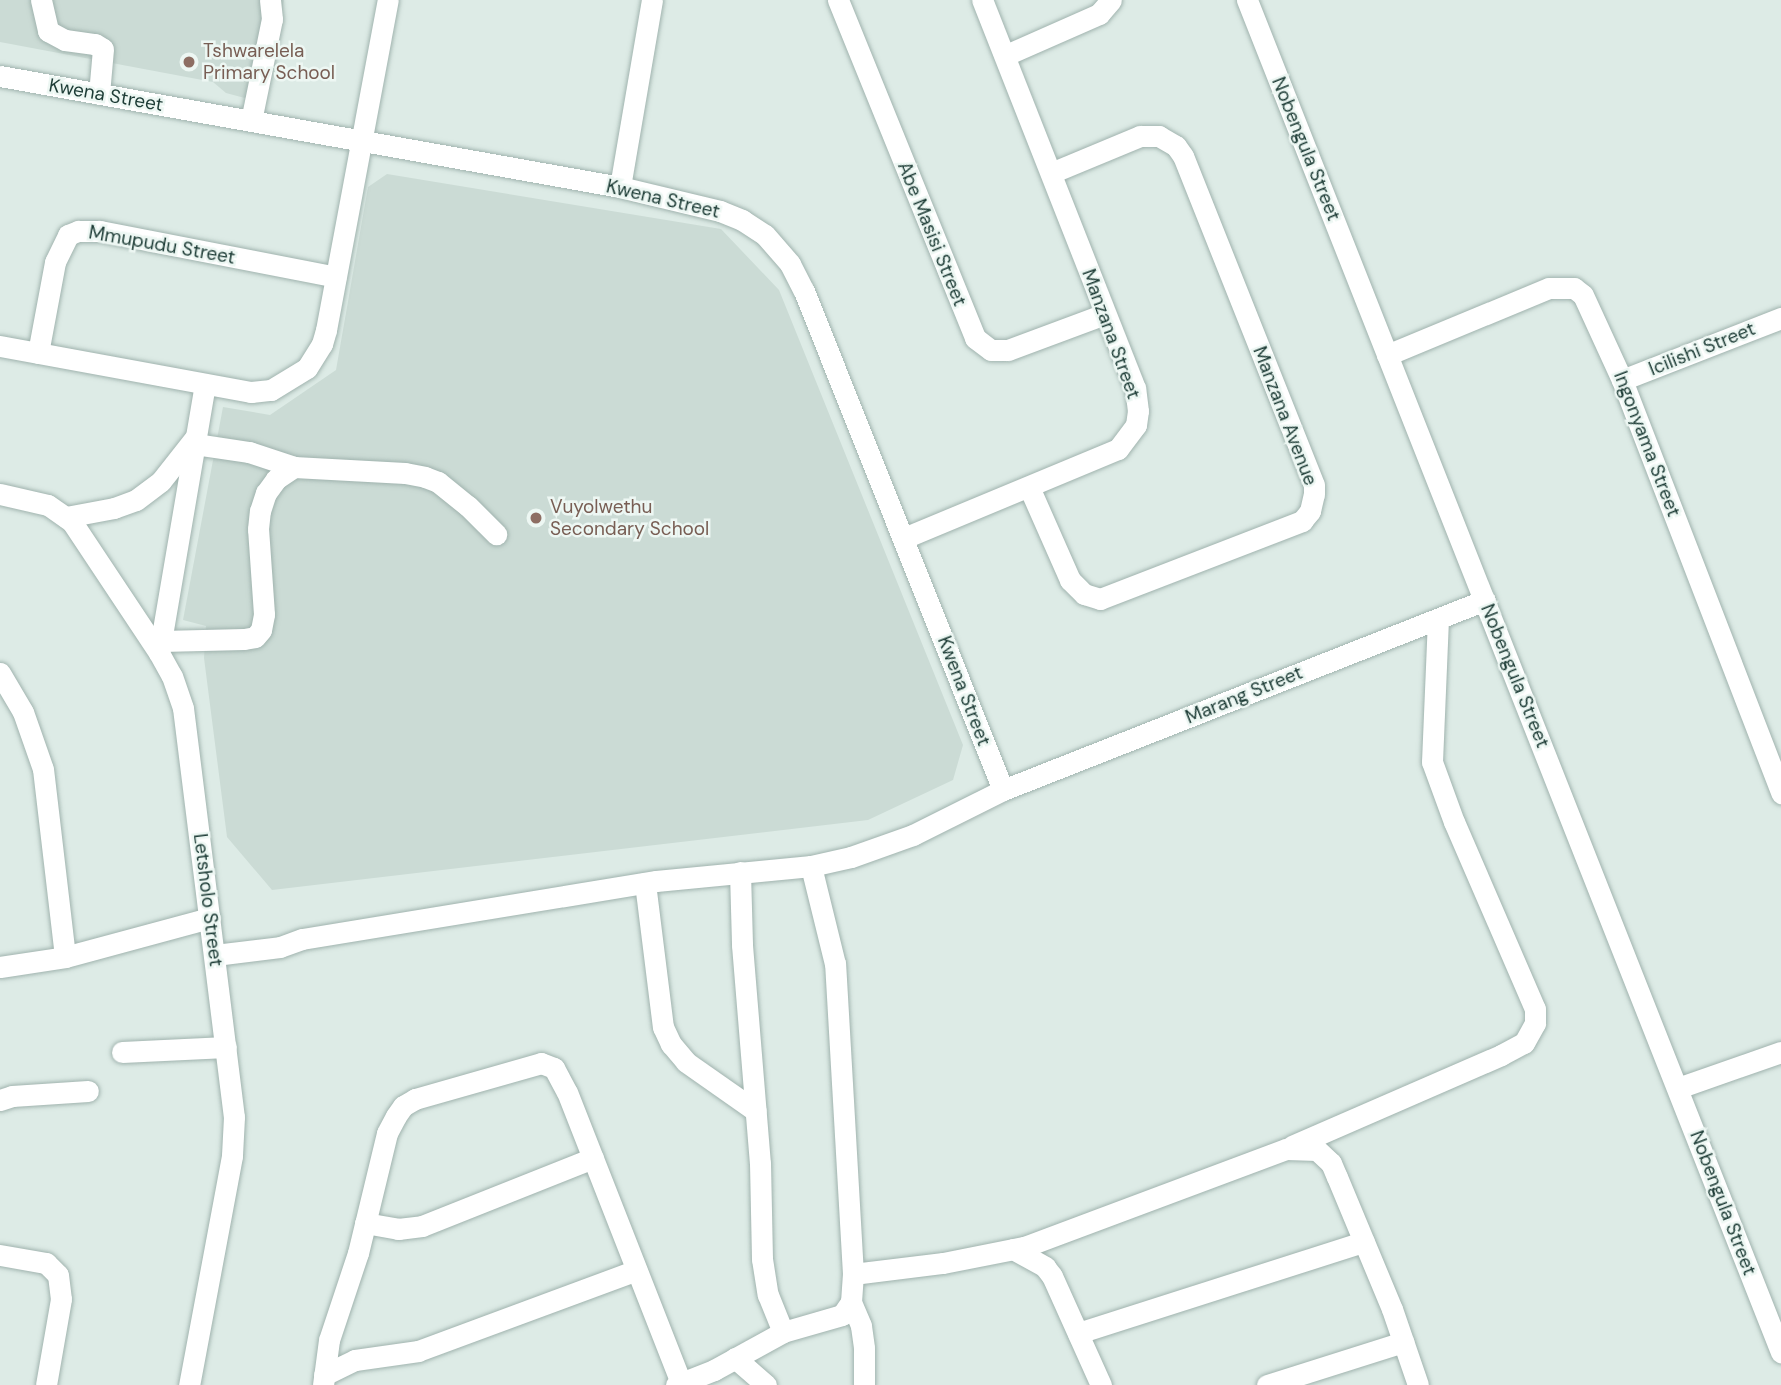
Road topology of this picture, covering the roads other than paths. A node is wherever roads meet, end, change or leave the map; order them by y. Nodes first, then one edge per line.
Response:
1 (41, 0) edge
2 (270, 0) edge
3 (387, 0) edge
4 (652, 0) edge
5 (838, 0) edge
6 (982, 0) edge
7 (1111, 0) edge
8 (1247, 0) edge
9 (1006, 55) junction
10 (0, 76) edge
11 (99, 94) junction
12 (251, 121) junction
13 (361, 141) junction
14 (1051, 173) junction
15 (620, 187) junction
16 (336, 277) junction
17 (1105, 314) junction
18 (1781, 318) edge
19 (0, 346) edge
20 (38, 353) junction
21 (1387, 355) junction
22 (1622, 380) junction
23 (205, 385) junction
24 (196, 440) junction
25 (294, 467) junction
26 (1029, 487) junction
27 (0, 494) edge
28 (66, 517) junction
29 (496, 534) dead end
30 (904, 538) junction
31 (1485, 600) junction
32 (1438, 619) junction
33 (160, 647) junction
34 (0, 673) edge
35 (1003, 790) junction
36 (1781, 793) edge
37 (811, 866) junction
38 (740, 872) junction
39 (645, 883) junction
40 (210, 918) junction
41 (215, 956) junction
42 (65, 957) junction
43 (0, 967) edge
44 (226, 1047) junction
45 (122, 1052) dead end
46 (1781, 1052) edge
47 (1678, 1088) junction
48 (88, 1091) dead end
49 (0, 1100) edge
50 (755, 1111) junction
51 (1286, 1149) junction
52 (593, 1158) junction
53 (365, 1223) junction
54 (1364, 1242) junction
55 (1013, 1249) junction
56 (0, 1255) edge
57 (637, 1270) junction
58 (853, 1274) junction
59 (851, 1302) junction
60 (783, 1332) junction
61 (1078, 1334) junction
62 (1403, 1342) junction
63 (1781, 1352) edge
64 (735, 1359) junction
65 (324, 1380) edge
66 (679, 1384) edge
67 (46, 1385) edge
68 (189, 1385) edge
69 (766, 1385) edge
70 (864, 1385) edge
71 (1101, 1385) edge
72 (1267, 1385) edge
73 (1418, 1385) edge

1 - 11 street
2 - 12 street
3 - 13 street
4 - 15 street
5 - 17 street, Abe Masisi Street
6 - 9 street, Manzana Street
7 - 9 street
8 - 21 street, Nobengula Street
9 - 14 street, Manzana Street
10 - 11 street, Kwena Street
11 - 12 street, Kwena Street
12 - 13 street, Kwena Street
13 - 15 street, Kwena Street
13 - 16 street
14 - 17 street, Manzana Street
14 - 26 street, Manzana Avenue
15 - 30 street, Kwena Street
16 - 20 street, Mmupudu Street
16 - 23 street
17 - 26 street, Manzana Street
18 - 22 street, Icilishi Street
19 - 20 street
20 - 23 street
21 - 22 street, Ingonyama Street
21 - 31 street, Nobengula Street
22 - 36 street, Ingonyama Street
23 - 24 street
24 - 25 street
24 - 28 street
24 - 33 street
25 - 29 street
25 - 33 street
26 - 30 street, Manzana Street
27 - 28 street, Letsholo Street
28 - 33 street, Letsholo Street
30 - 35 street, Kwena Street
31 - 32 street, Marang Street
31 - 47 street, Nobengula Street
32 - 35 street, Marang Street
32 - 51 street
33 - 40 street, Letsholo Street
34 - 42 street
35 - 37 street, Marang Street
37 - 38 street, Marang Street
37 - 58 street
38 - 39 street, Marang Street
38 - 50 street
39 - 41 street, Marang Street
39 - 50 street
40 - 41 street, Letsholo Street
40 - 42 street
41 - 44 street, Letsholo Street
42 - 43 street
44 - 45 street
44 - 68 street, Letsholo Street
46 - 47 street
47 - 63 street, Nobengula Street
48 - 49 street
50 - 60 street
51 - 54 street
51 - 55 street
52 - 53 street
52 - 53 street
52 - 57 street
53 - 65 street
54 - 61 street
54 - 62 street
55 - 58 street
55 - 61 street
56 - 67 street
57 - 65 street
57 - 66 street
58 - 59 street
59 - 60 street
59 - 70 street
60 - 64 street
61 - 71 street
62 - 72 street
62 - 73 street
64 - 66 street
64 - 69 street

